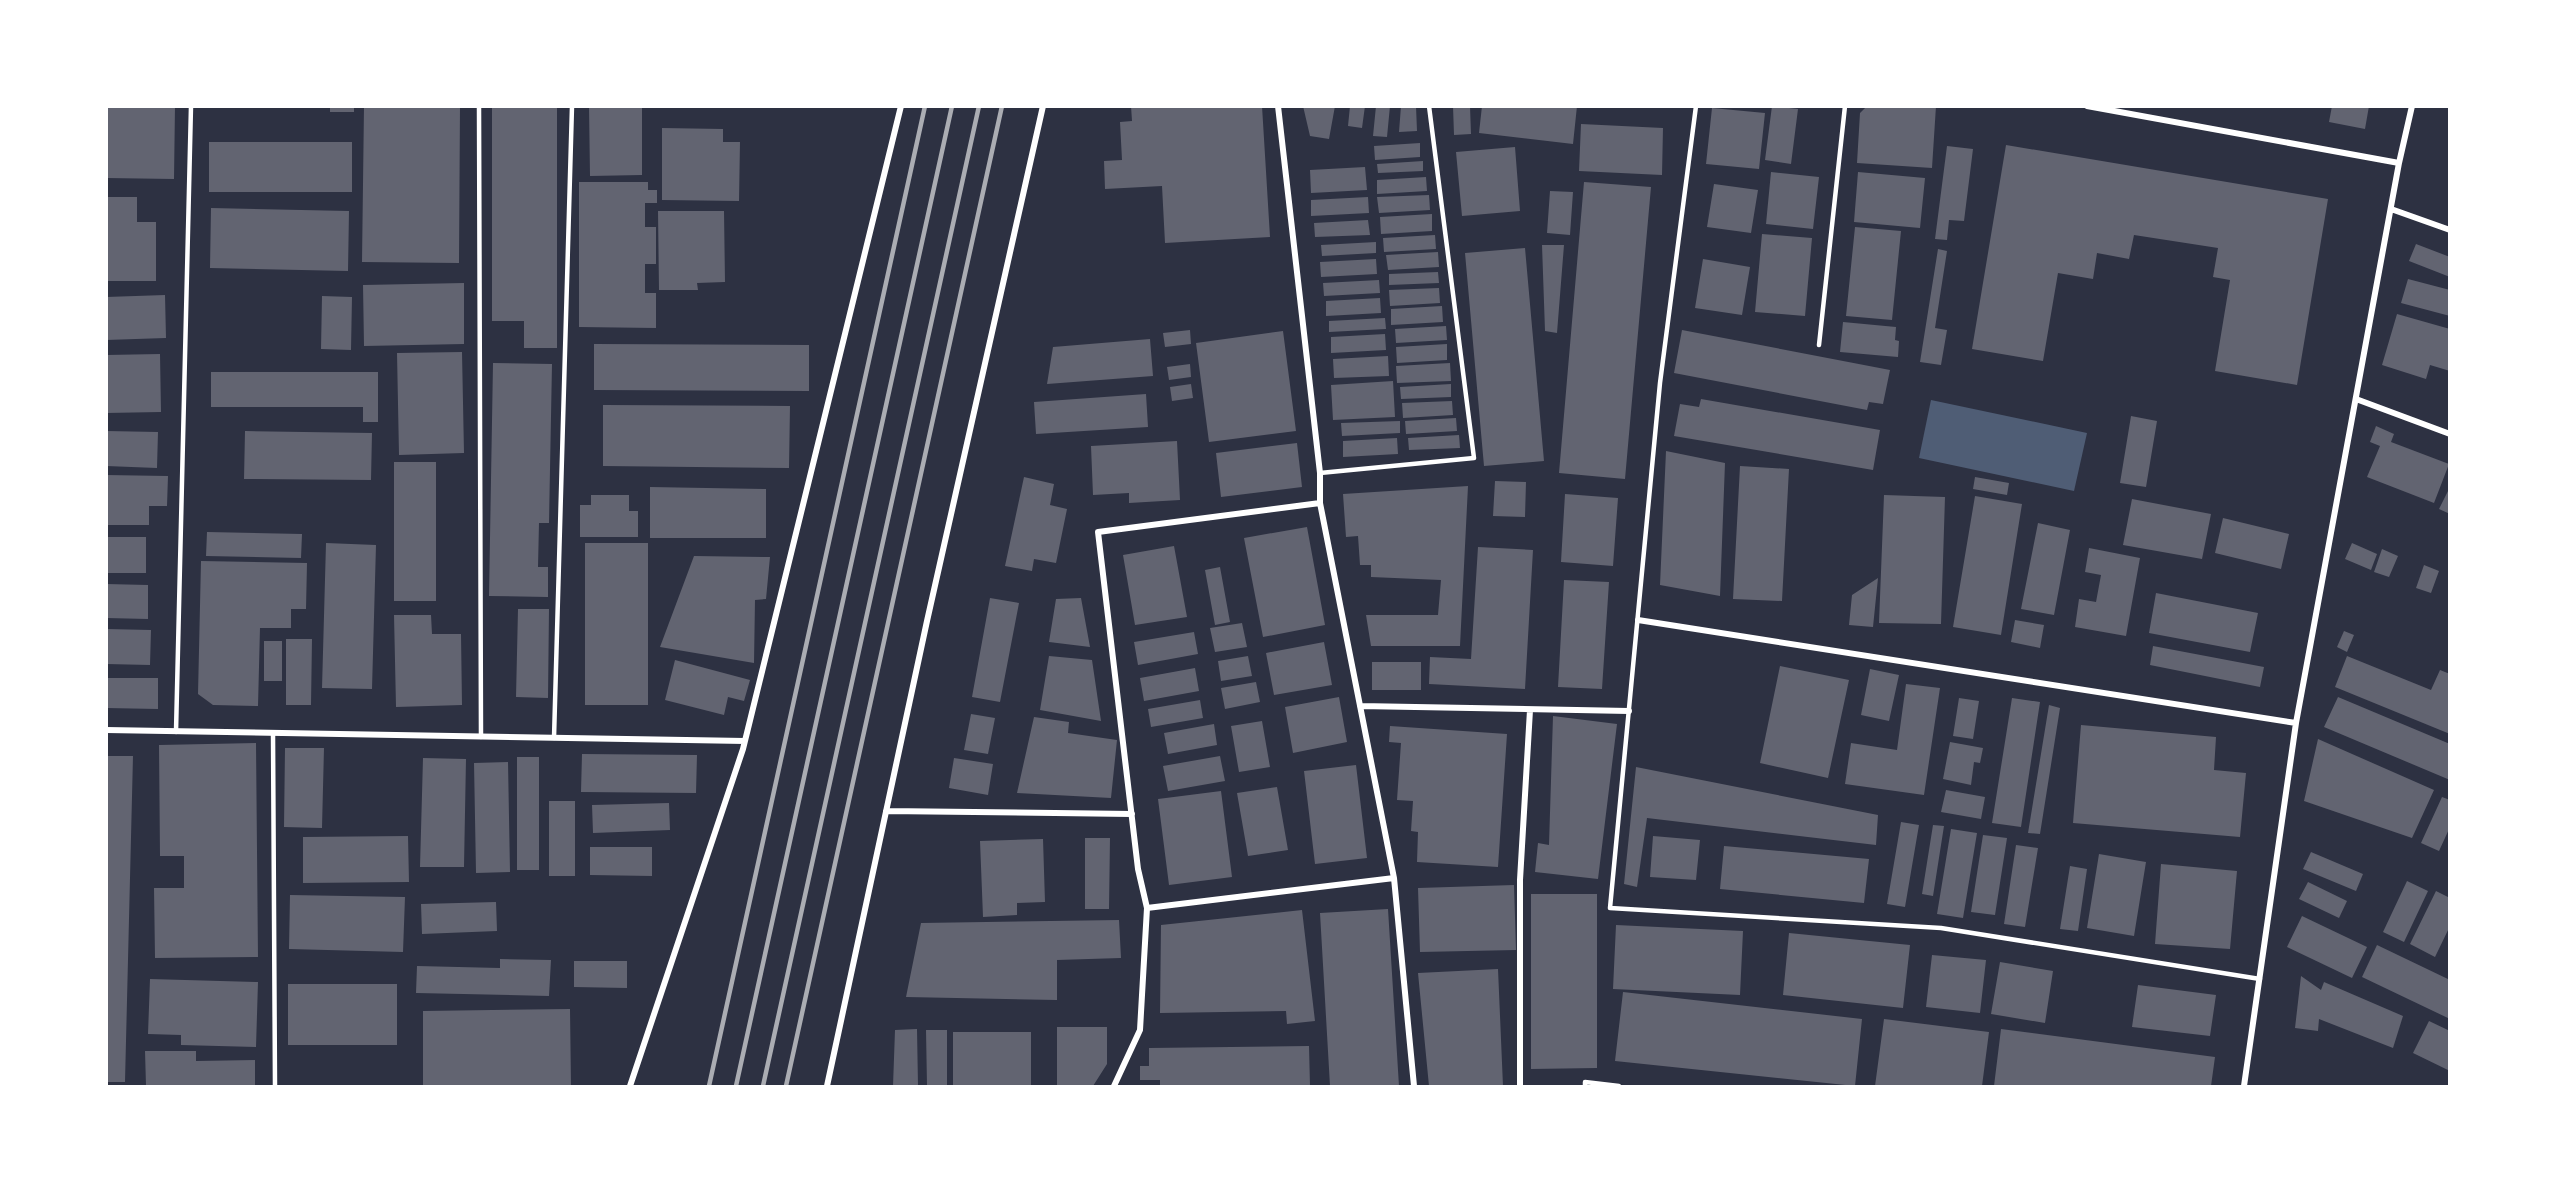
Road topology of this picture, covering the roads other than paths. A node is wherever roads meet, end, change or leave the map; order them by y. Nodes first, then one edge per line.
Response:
1 (191, 106) edge
2 (479, 106) edge
3 (572, 106) edge
4 (901, 106) edge
5 (1043, 106) edge
6 (1278, 106) edge
7 (1429, 106) edge
8 (1696, 106) edge
9 (1845, 106) edge
10 (2087, 106) edge
11 (2412, 106) edge
12 (2399, 163) junction
13 (2391, 209) junction
14 (2450, 230) edge
15 (1819, 345) dead end
16 (2356, 399) junction
17 (2450, 434) edge
18 (1320, 473) junction
19 (1320, 503) junction
20 (1638, 620) junction
21 (1360, 706) junction
22 (1530, 710) junction
23 (1629, 711) junction
24 (2296, 723) junction
25 (106, 730) edge
26 (176, 732) junction
27 (273, 733) junction
28 (481, 737) junction
29 (554, 738) junction
30 (745, 741) junction
31 (886, 812) junction
32 (1132, 814) junction
33 (1394, 878) junction
34 (1148, 908) junction
35 (2260, 979) junction
36 (275, 1086) edge
37 (630, 1086) edge
38 (827, 1086) edge
39 (1114, 1086) edge
40 (1414, 1086) edge
41 (1520, 1086) edge
42 (1585, 1086) edge
43 (1619, 1086) edge
44 (2244, 1086) edge

1 - 26 lane
2 - 28 lane
3 - 29 lane
4 - 30 street
5 - 31 street
6 - 18 street
7 - 18 lane
8 - 20 lane
9 - 15 lane
10 - 12 street
11 - 12 street
12 - 13 street
13 - 14 street
13 - 16 street
16 - 17 street
16 - 24 street
18 - 19 street
19 - 21 street
19 - 32 street
20 - 23 lane
20 - 24 street
21 - 22 street
21 - 33 street
22 - 23 street
22 - 41 street
23 - 35 lane
24 - 35 street
25 - 26 street
26 - 27 street
27 - 28 street
27 - 36 lane
28 - 29 street
29 - 30 street
30 - 37 street
31 - 32 street
31 - 38 street
32 - 34 street
33 - 34 street
33 - 40 street
34 - 39 street
35 - 44 street
42 - 43 lane

